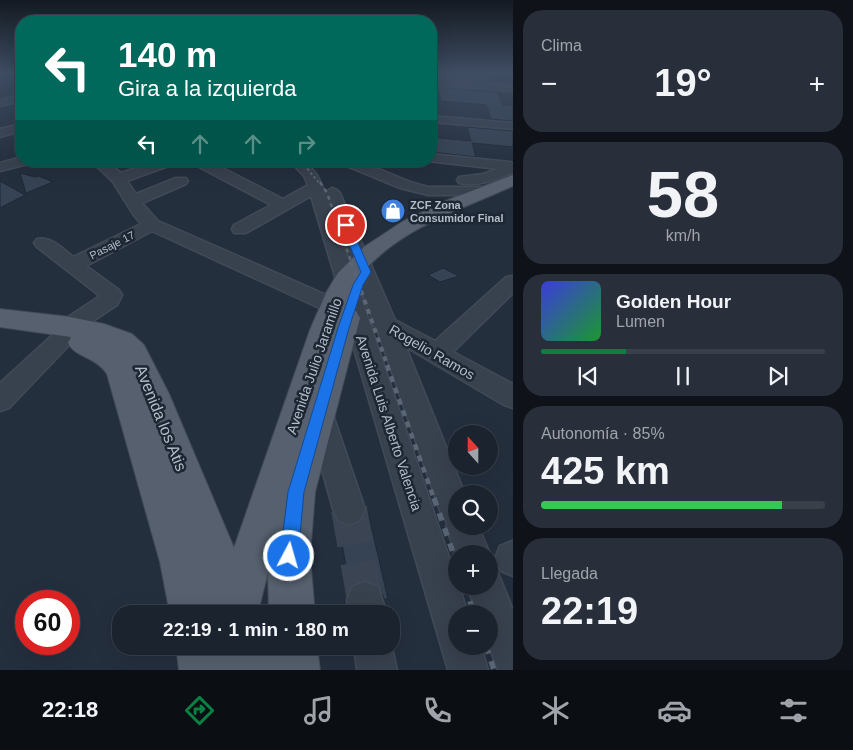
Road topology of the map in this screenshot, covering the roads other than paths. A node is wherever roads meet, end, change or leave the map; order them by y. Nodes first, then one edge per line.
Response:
1 (437, 119) edge
2 (513, 125) edge
3 (15, 129) edge
4 (0, 133) edge
5 (15, 157) edge
6 (437, 159) edge
7 (0, 160) edge
8 (15, 163) edge
9 (0, 167) edge
10 (109, 167) edge
11 (152, 167) edge
12 (210, 167) edge
13 (303, 167) edge
14 (311, 167) edge
15 (361, 167) edge
16 (513, 167) edge
17 (370, 171) junction
18 (119, 179) junction
19 (513, 180) edge
20 (181, 181) dead end
21 (316, 187) junction
22 (513, 189) edge
23 (488, 191) junction
24 (134, 201) junction
25 (283, 205) junction
26 (152, 225) junction
27 (240, 229) dead end
28 (43, 243) dead end
29 (72, 265) junction
30 (513, 282) edge
31 (351, 285) junction
32 (0, 318) edge
33 (384, 324) junction
34 (0, 329) edge
35 (68, 331) junction
36 (436, 354) junction
37 (513, 397) edge
38 (0, 400) edge
39 (319, 412) junction
40 (448, 490) edge
41 (350, 509) tunnel mouth
42 (488, 595) edge
43 (191, 605) edge
44 (230, 605) edge
45 (243, 605) edge
46 (292, 605) edge
47 (448, 606) edge
48 (202, 655) edge
49 (223, 655) edge
50 (252, 655) edge
51 (293, 655) edge
52 (374, 655) edge
53 (464, 655) edge
54 (513, 658) edge
55 (204, 670) edge
56 (216, 670) edge
57 (260, 670) edge
58 (294, 670) edge
59 (377, 670) edge
60 (468, 670) edge

1 - 2 street
3 - 4 street
5 - 7 street
6 - 16 street
8 - 9 street
10 - 18 street
11 - 18 street
12 - 25 street
13 - 21 street, Avenida Luis Alberto Valencia
14 - 31 street, Avenida Luis Alberto Valencia
15 - 17 street
16 - 17 street
17 - 23 street
18 - 24 street
19 - 23 main road
20 - 24 street
21 - 25 street
21 - 31 street, Avenida Luis Alberto Valencia
22 - 31 main road, Avenida Julio Jaramillo
23 - 31 main road
24 - 26 street
25 - 27 street
26 - 29 street, Pasaje 17
26 - 31 street, Rogelio Ramos
28 - 29 street
29 - 35 street
30 - 36 street
31 - 33 street, Avenida Luis Alberto Valencia
31 - 33 street, Rogelio Ramos
31 - 39 main road, Avenida Julio Jaramillo
31 - 45 main road, Avenida Julio Jaramillo
31 - 47 street, Avenida Luis Alberto Valencia
32 - 35 main road, Avenida los Atis
33 - 36 street, Rogelio Ramos
33 - 40 street, Avenida Luis Alberto Valencia
34 - 35 main road, Avenida los Atis
35 - 38 street
35 - 43 main road, Avenida los Atis
35 - 44 main road, Avenida los Atis
36 - 37 street, Rogelio Ramos
39 - 41 street
39 - 46 main road, Avenida Julio Jaramillo
42 - 54 street
48 - 55 main road
49 - 56 main road, Avenida Julio Jaramillo
50 - 57 main road, Avenida los Atis
51 - 58 main road
52 - 59 street
53 - 60 street

